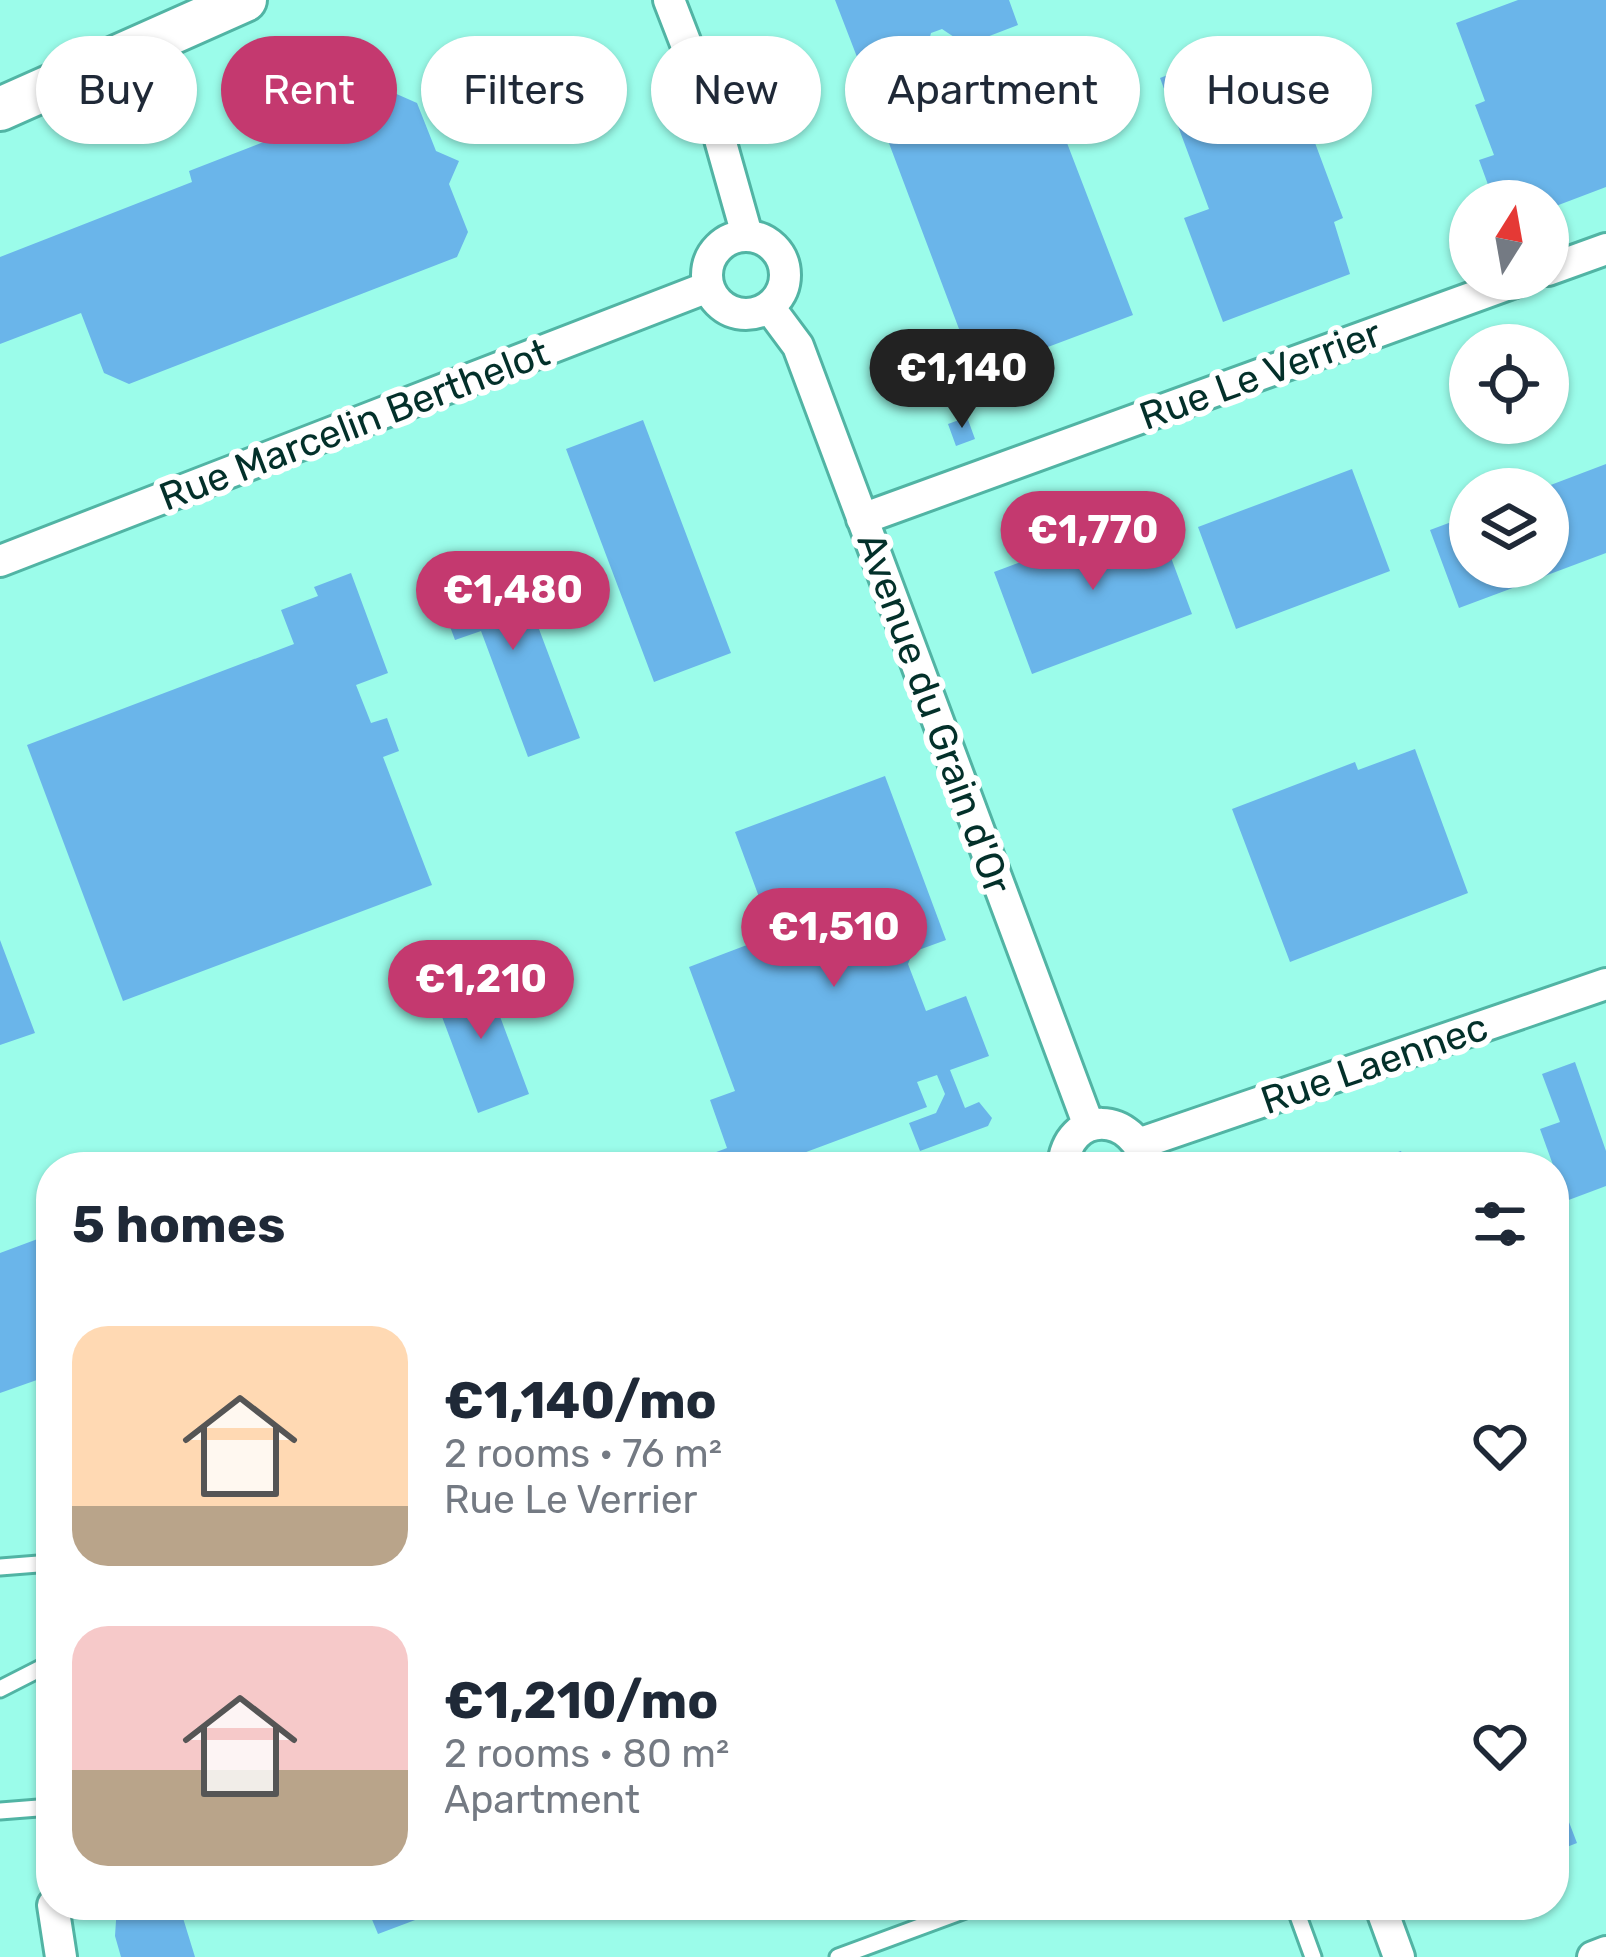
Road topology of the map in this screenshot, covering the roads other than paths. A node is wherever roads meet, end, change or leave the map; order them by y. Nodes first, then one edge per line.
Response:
1 (245, 0) edge
2 (669, 0) edge
3 (0, 109) edge
4 (747, 235) junction
5 (1606, 249) edge
6 (1569, 262) edge
7 (708, 287) junction
8 (1465, 300) edge
9 (769, 307) junction
10 (862, 519) junction
11 (0, 561) edge
12 (1606, 984) edge
13 (1089, 1126) junction
14 (1067, 1152) edge
15 (1141, 1152) edge
16 (1152, 1152) edge
17 (36, 1564) edge
18 (0, 1567) edge
19 (36, 1671) edge
20 (0, 1689) edge
21 (36, 1808) edge
22 (0, 1811) edge
23 (55, 1920) edge
24 (938, 1920) edge
25 (1299, 1920) edge
26 (1386, 1920) edge
27 (1606, 1952) edge
28 (61, 1957) edge
29 (838, 1957) edge
30 (1313, 1957) edge
31 (1400, 1957) edge
32 (1593, 1957) edge

1 - 3 street
2 - 4 street
4 - 7 street
4 - 9 street
5 - 6 street
7 - 9 street
7 - 11 street, Rue Marcelin Berthelot
8 - 10 street, Rue Le Verrier
9 - 10 street, Avenue du Grain d'Or
10 - 13 street, Avenue du Grain d'Or
12 - 16 street, Rue Laennec
13 - 14 street
13 - 15 street
17 - 18 lane
19 - 20 lane
21 - 22 lane
23 - 28 street
24 - 29 lane
25 - 30 lane
26 - 31 street
27 - 32 street

